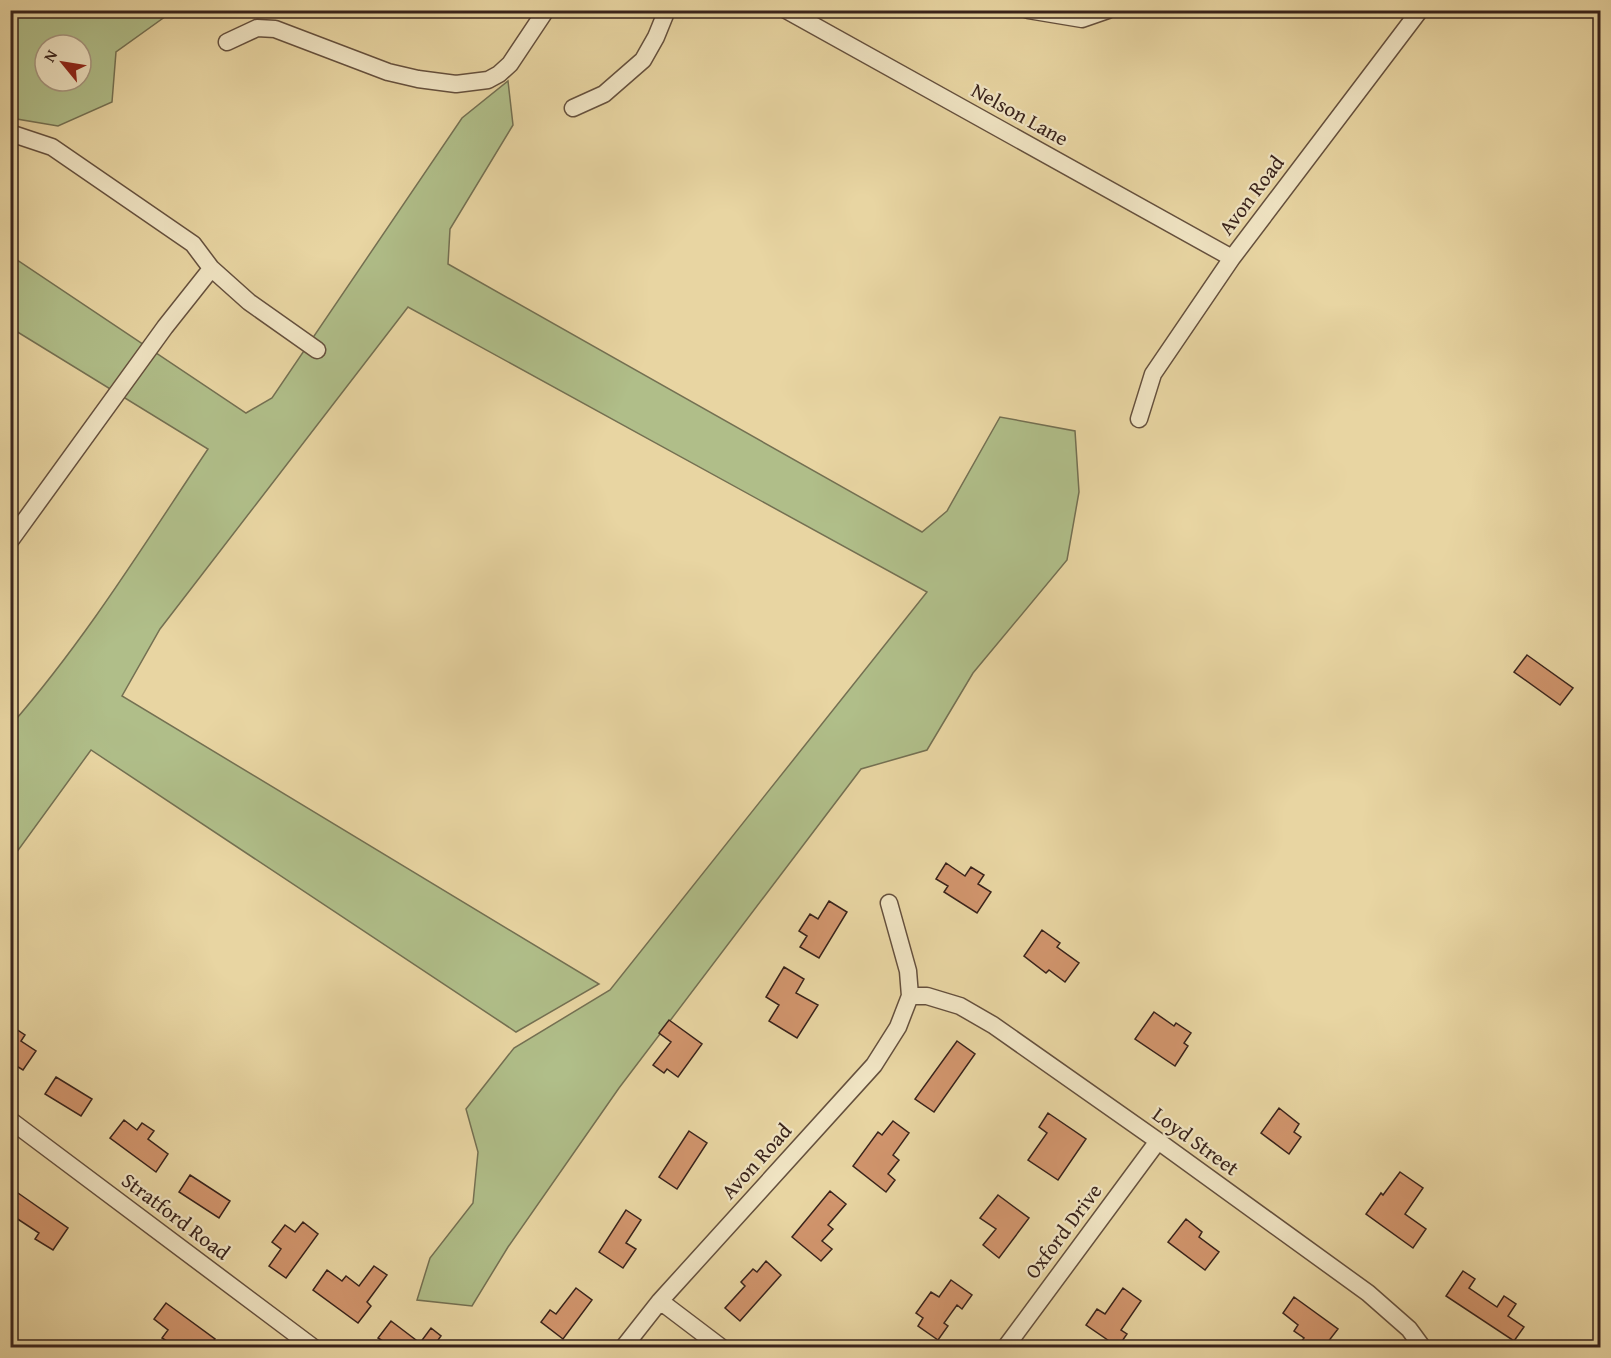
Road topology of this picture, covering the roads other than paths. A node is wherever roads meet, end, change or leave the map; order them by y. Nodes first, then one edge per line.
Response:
1 (546, 10) edge
2 (667, 10) edge
3 (786, 10) edge
4 (1028, 10) edge
5 (1108, 10) edge
6 (1420, 10) edge
7 (227, 42) dead end
8 (573, 108) dead end
9 (10, 133) edge
10 (1232, 258) junction
11 (211, 269) junction
12 (318, 351) dead end
13 (1139, 419) dead end
14 (10, 541) edge
15 (889, 903) dead end
16 (918, 996) junction
17 (10, 1120) edge
18 (1158, 1141) junction
19 (660, 1301) junction
20 (314, 1347) edge
21 (624, 1347) edge
22 (722, 1347) edge
23 (1005, 1347) edge
24 (1424, 1347) edge

1 - 7 street
2 - 8 street
3 - 10 street, Nelson Lane
4 - 5 street
6 - 10 street, Avon Road
9 - 11 street
10 - 13 street, Avon Road
11 - 12 street
11 - 14 street
15 - 16 street, Avon Road
16 - 18 street, Loyd Street
16 - 19 street, Avon Road
17 - 20 street, Stratford Road
18 - 23 street, Oxford Drive
18 - 24 street, Loyd Street
19 - 21 street, Avon Road
19 - 22 street

